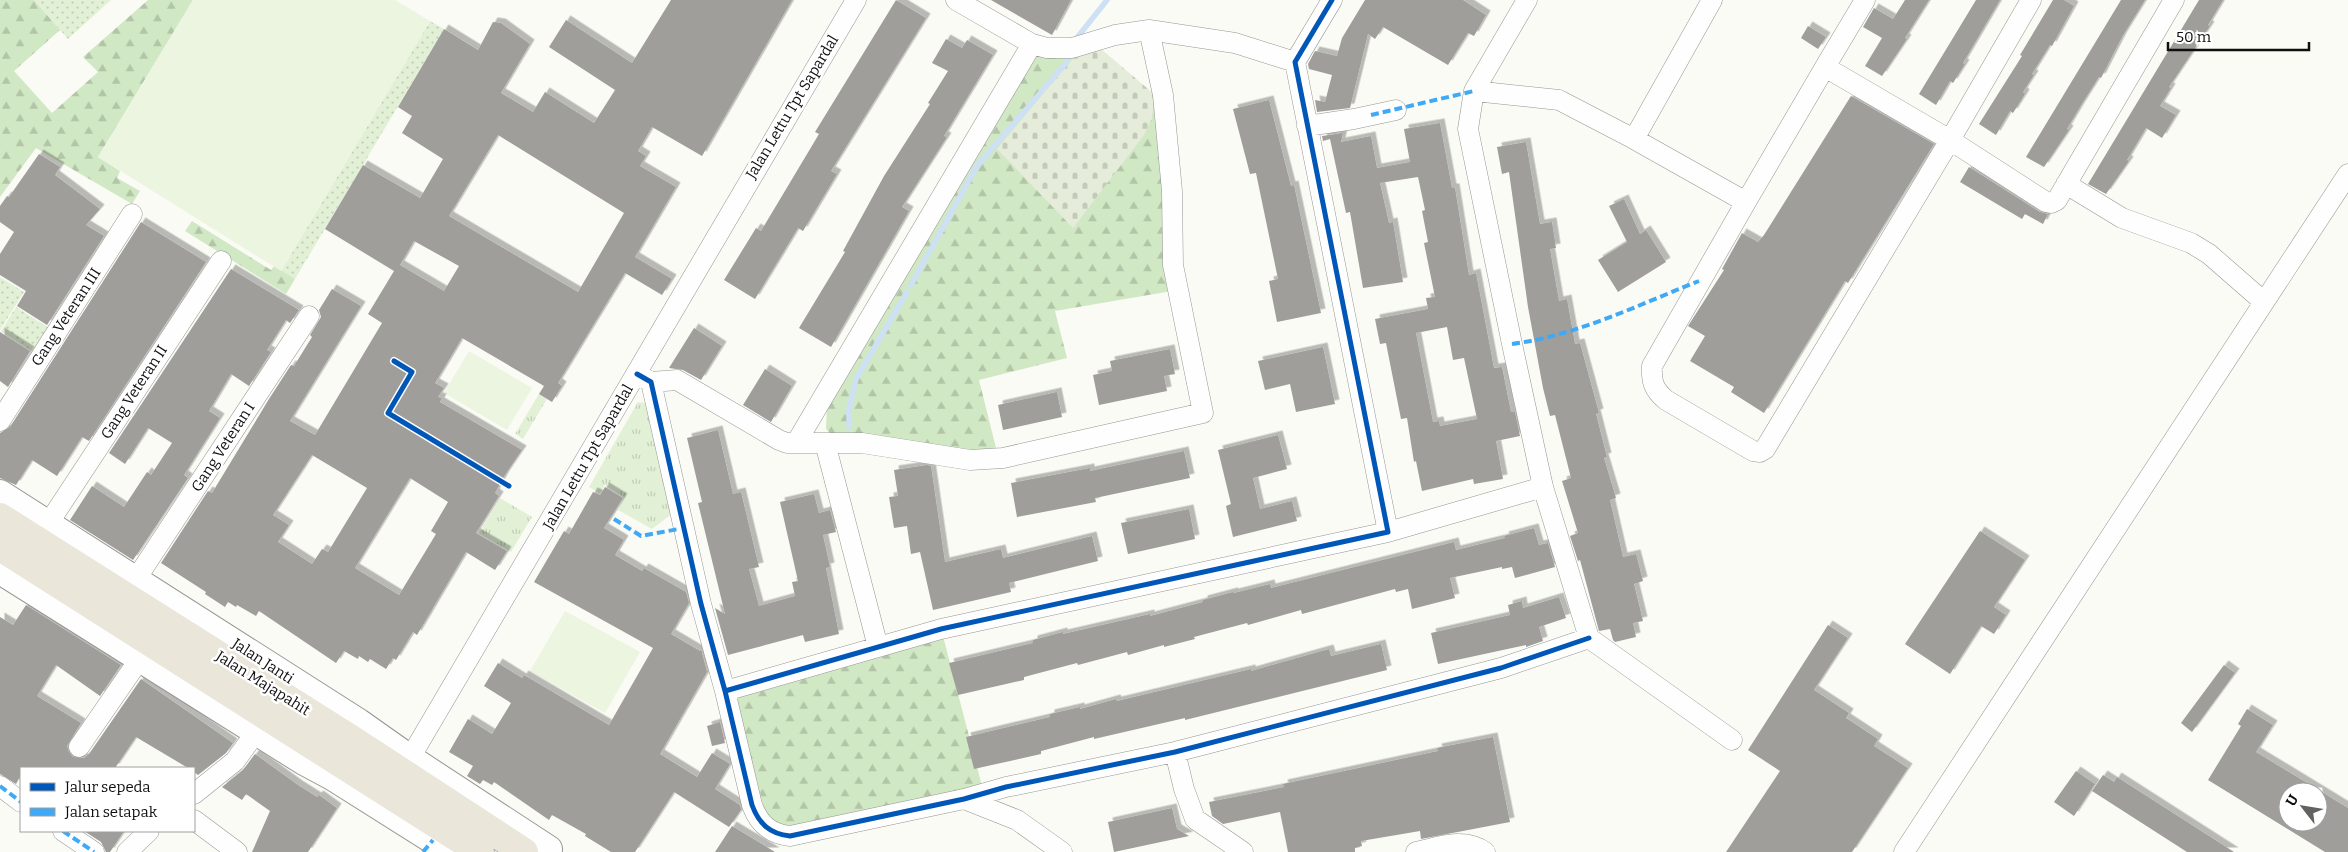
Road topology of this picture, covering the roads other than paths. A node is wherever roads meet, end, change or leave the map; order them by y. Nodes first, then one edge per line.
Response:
1 (856, 0) edge
2 (956, 0) edge
3 (1332, 0) edge
4 (1527, 0) edge
5 (1712, 0) edge
6 (1866, 0) edge
7 (2031, 0) edge
8 (2174, 0) edge
9 (1149, 30) junction
10 (1032, 44) junction
11 (1295, 62) junction
12 (1826, 68) junction
13 (1474, 91) junction
14 (1396, 110) dead end
15 (1307, 126) junction
16 (1634, 139) junction
17 (1950, 140) junction
18 (2348, 174) edge
19 (2066, 184) junction
20 (1746, 202) junction
21 (132, 214) dead end
22 (221, 261) dead end
23 (2264, 302) junction
24 (309, 316) dead end
25 (644, 378) junction
26 (0, 421) edge
27 (796, 443) junction
28 (825, 443) junction
29 (1543, 487) junction
30 (0, 493) edge
31 (0, 518) edge
32 (48, 524) junction
33 (1388, 532) junction
34 (0, 547) edge
35 (0, 571) edge
36 (136, 579) junction
37 (1589, 638) junction
38 (878, 647) junction
39 (140, 660) junction
40 (725, 691) junction
41 (257, 732) junction
42 (1732, 740) dead end
43 (80, 747) dead end
44 (347, 751) junction
45 (1175, 752) junction
46 (410, 758) junction
47 (0, 786) edge
48 (195, 793) edge
49 (964, 799) junction
50 (20, 801) edge
51 (195, 821) edge
52 (64, 832) edge
53 (148, 832) edge
54 (461, 847) edge
55 (542, 851) edge
56 (94, 852) edge
57 (126, 852) edge
58 (237, 852) edge
59 (1062, 852) edge
60 (1243, 852) edge
61 (1416, 852) edge
62 (1485, 852) edge
63 (1904, 852) edge

1 - 25 street, Jalan Lettu Tpt Sapardal
2 - 10 street
3 - 11 street
4 - 13 street
5 - 16 street
6 - 12 street
7 - 17 street
8 - 19 street
9 - 10 street
9 - 11 street
9 - 28 street
10 - 27 street
11 - 15 street
12 - 17 street
12 - 20 street
13 - 16 street
13 - 29 street
14 - 15 street
15 - 33 street
16 - 20 street
17 - 19 street
17 - 20 street
18 - 23 street
19 - 23 street
21 - 26 street, Gang Veteran III
22 - 32 street, Gang Veteran II
23 - 63 street
24 - 36 street, Gang Veteran I
25 - 27 street
25 - 40 street
25 - 46 street, Jalan Lettu Tpt Sapardal
27 - 28 street
28 - 38 street
29 - 33 street
29 - 37 street
30 - 32 street, Jalan Janti
31 - 44 highway, Jalan Majapahit
32 - 36 street, Jalan Janti
33 - 38 street
34 - 44 highway, Jalan Majapahit
35 - 39 street
36 - 46 street, Jalan Janti
37 - 42 street
37 - 45 street
38 - 40 street
39 - 41 street
39 - 43 street
40 - 49 street
41 - 48 street
41 - 54 street
44 - 54 highway, Jalan Majapahit
45 - 49 street
45 - 60 street
46 - 55 street, Jalan Janti
47 - 50 street
49 - 59 street
51 - 58 street
52 - 56 street
53 - 57 street
54 - 55 highway, Jalan Majapahit
61 - 62 street

